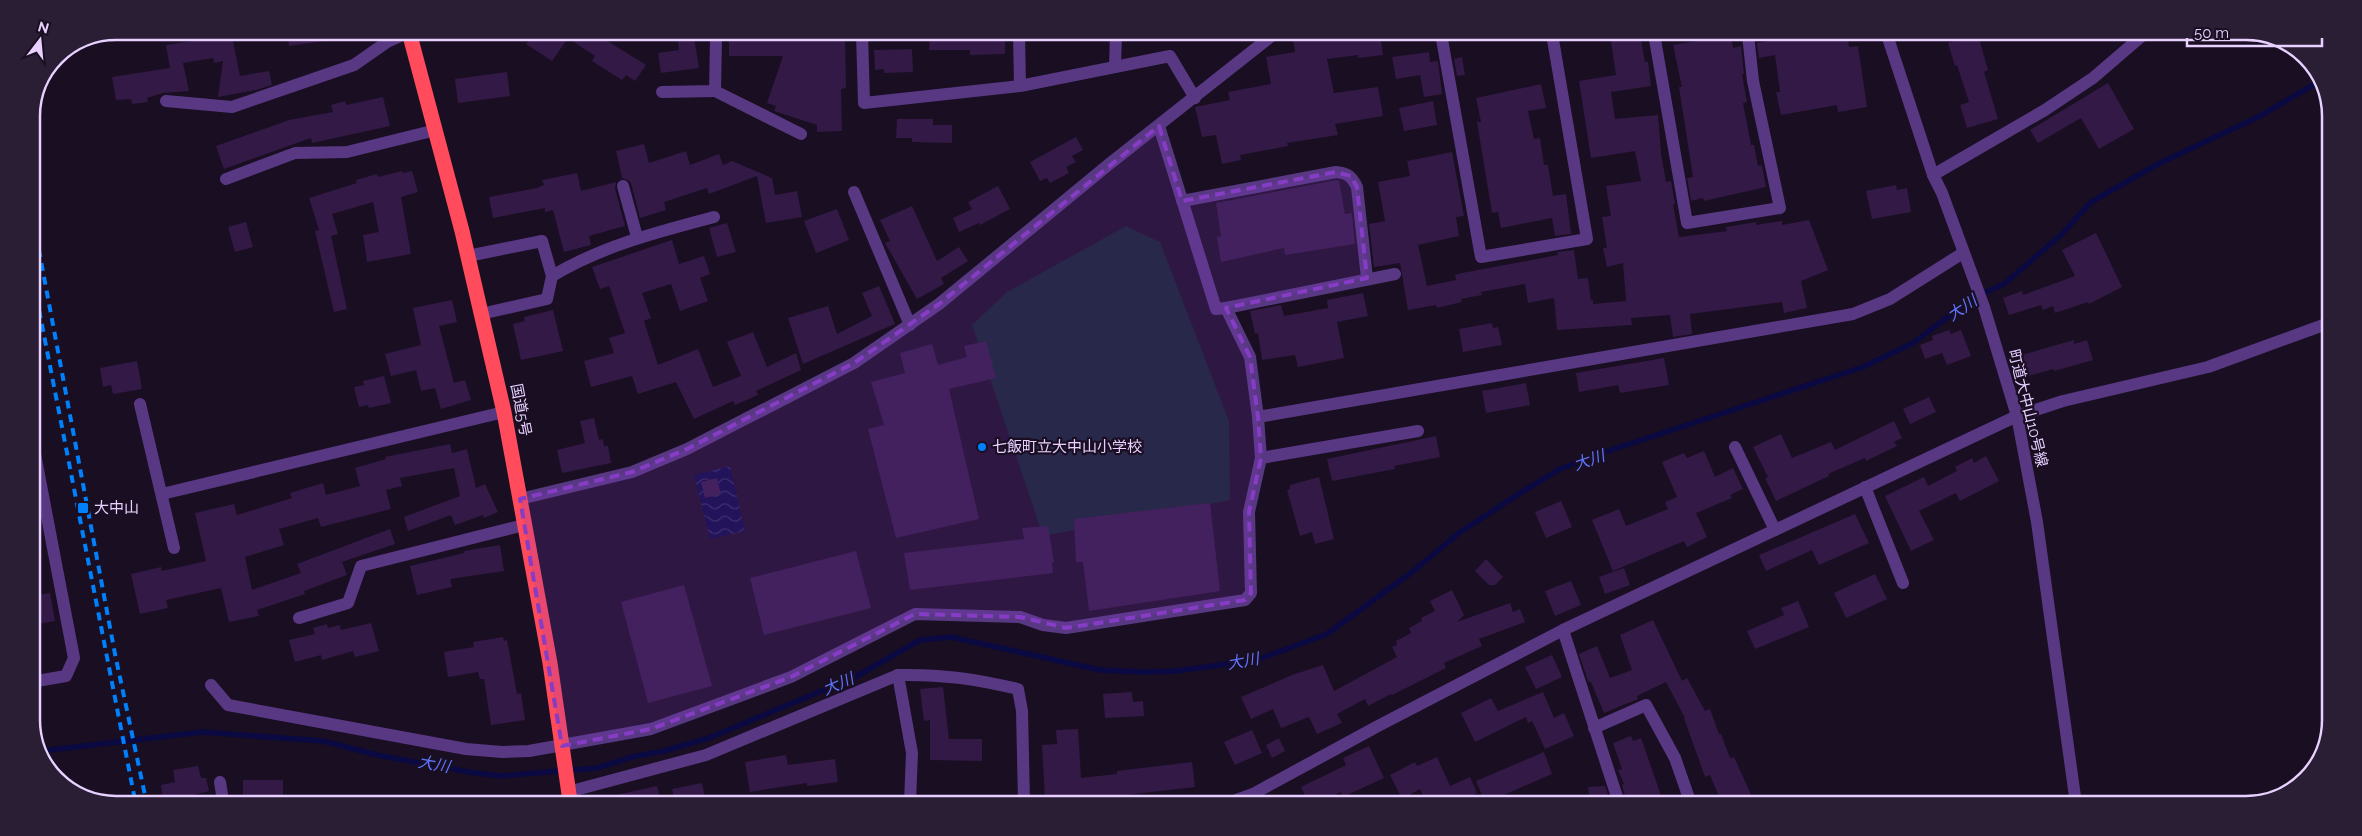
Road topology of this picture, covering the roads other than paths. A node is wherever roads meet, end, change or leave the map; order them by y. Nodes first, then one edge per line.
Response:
1 (391, 40) edge
2 (411, 40) edge
3 (716, 40) edge
4 (862, 40) edge
5 (1019, 40) edge
6 (1116, 40) edge
7 (1267, 40) edge
8 (1442, 40) edge
9 (1553, 40) edge
10 (1655, 40) edge
11 (1748, 40) edge
12 (1889, 40) edge
13 (2138, 40) edge
14 (1115, 67) junction
15 (1020, 86) junction
16 (715, 91) junction
17 (662, 92) dead end
18 (1195, 98) junction
19 (166, 101) dead end
20 (1159, 126) junction
21 (436, 130) junction
22 (801, 134) dead end
23 (1933, 175) junction
24 (226, 179) dead end
25 (623, 186) dead end
26 (854, 192) dead end
27 (1182, 201) junction
28 (714, 217) dead end
29 (637, 237) junction
30 (1963, 253) junction
31 (468, 256) junction
32 (1396, 274) dead end
33 (552, 276) junction
34 (1367, 278) junction
35 (1226, 308) junction
36 (481, 314) junction
37 (910, 325) junction
38 (2322, 326) edge
39 (140, 404) dead end
40 (504, 412) junction
41 (2017, 416) junction
42 (1258, 417) junction
43 (1418, 431) dead end
44 (1735, 447) dead end
45 (1261, 458) junction
46 (40, 480) edge
47 (1865, 487) junction
48 (162, 494) junction
49 (520, 499) junction
50 (524, 525) junction
51 (1775, 530) junction
52 (174, 548) dead end
53 (1903, 583) dead end
54 (299, 618) dead end
55 (1563, 630) junction
56 (898, 676) junction
57 (40, 681) edge
58 (211, 685) dead end
59 (1594, 728) junction
60 (563, 751) junction
61 (220, 782) dead end
62 (568, 792) edge
63 (222, 796) edge
64 (910, 796) edge
65 (1024, 796) edge
66 (1247, 796) edge
67 (1616, 796) edge
68 (1688, 796) edge
69 (2075, 796) edge

1 - 19 street
2 - 21 highway, 国道5号
3 - 16 street
4 - 15 street
5 - 15 street
6 - 14 street
7 - 18 street
8 - 9 street
10 - 11 street
12 - 23 street, 町道大中山10号線
13 - 23 street
14 - 15 street
14 - 18 street
16 - 17 street
16 - 22 street
18 - 20 street
20 - 27 street
20 - 37 street
21 - 24 street
21 - 31 highway, 国道5号
23 - 30 street, 町道大中山10号線
25 - 29 street
26 - 37 street
27 - 34 street
27 - 35 street
28 - 29 street
29 - 33 street
30 - 41 street, 町道大中山10号線
30 - 42 street
31 - 33 street
31 - 36 highway, 国道5号
32 - 34 street
33 - 36 street
34 - 35 street
35 - 42 street
36 - 40 highway, 国道5号
37 - 49 street
38 - 41 street
39 - 48 street
40 - 48 street
40 - 49 highway, 国道5号
41 - 47 street
41 - 69 street, 町道大中山10号線
42 - 45 street
43 - 45 street
44 - 51 street
45 - 60 street
46 - 57 street
47 - 51 street
47 - 53 street
48 - 52 street
49 - 50 highway, 国道5号
50 - 54 street
50 - 60 highway, 国道5号
51 - 55 street
55 - 59 street
55 - 66 street
56 - 62 street
56 - 64 street
56 - 65 street
58 - 60 street
59 - 67 street
59 - 68 street
60 - 62 highway, 国道5号
61 - 63 street

